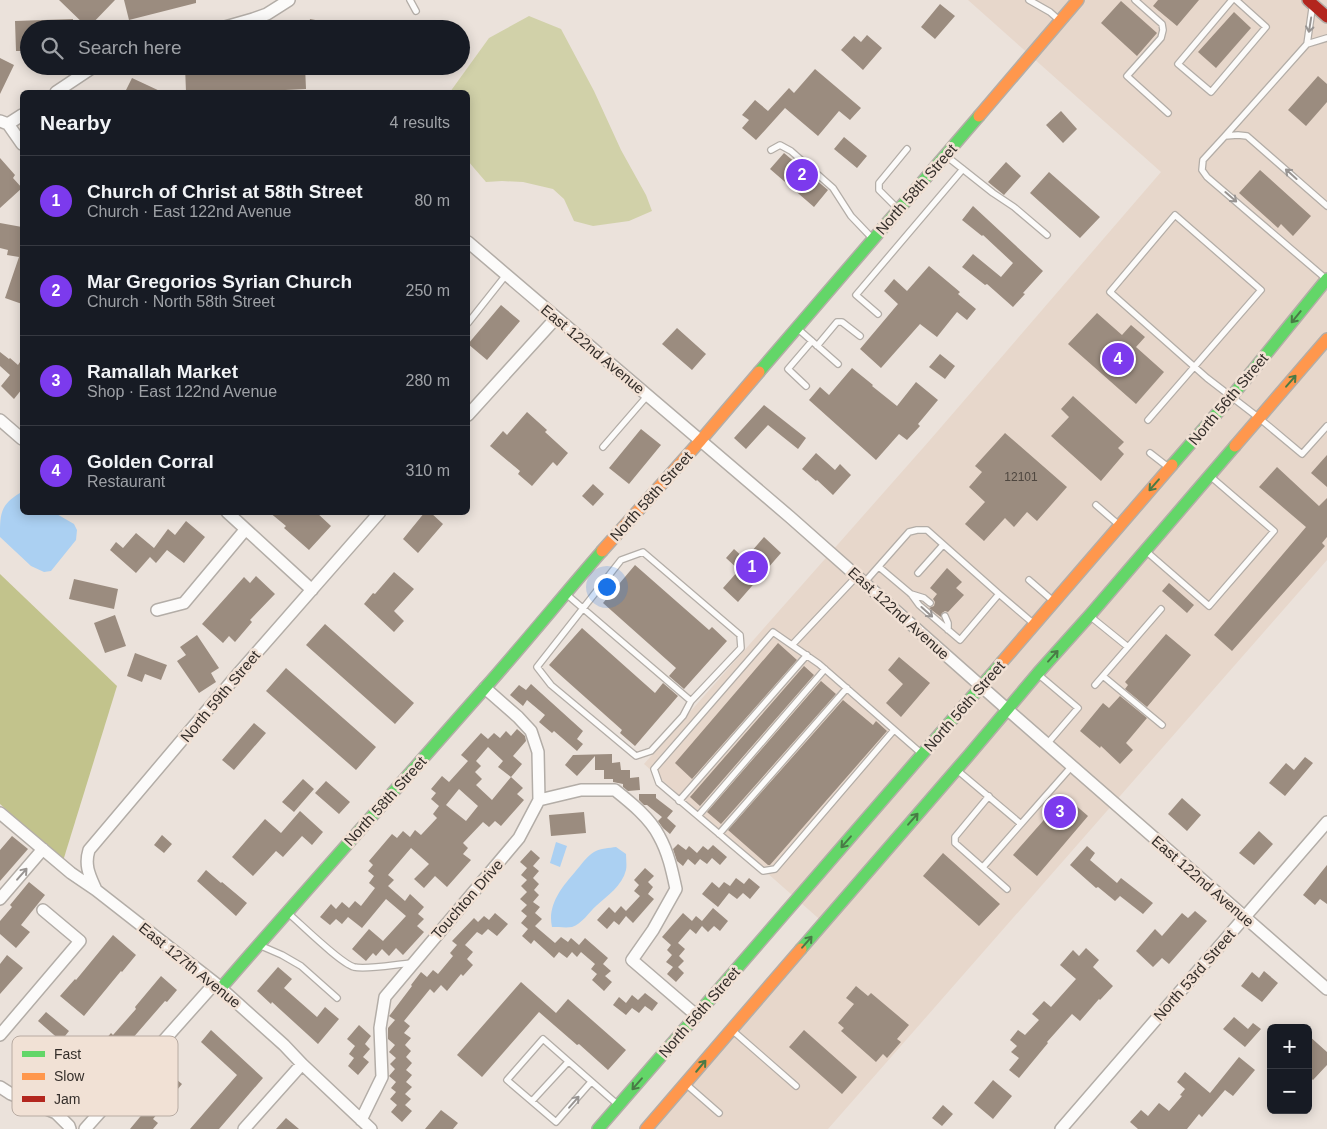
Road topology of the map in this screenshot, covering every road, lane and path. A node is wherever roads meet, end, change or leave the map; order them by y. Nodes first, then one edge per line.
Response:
1 (289, 0) edge
2 (410, 0) edge
3 (1029, 0) edge
4 (1078, 0) edge
5 (1135, 0) edge
6 (1232, 0) edge
7 (1236, 0) edge
8 (1310, 2) edge
9 (416, 11) dead end
10 (1327, 17) edge
11 (249, 20) edge
12 (1060, 21) junction
13 (1327, 38) edge
14 (1307, 44) junction
15 (82, 75) edge
16 (59, 90) edge
17 (1168, 113) dead end
18 (20, 116) edge
19 (4, 122) edge
20 (1225, 136) junction
21 (20, 142) edge
22 (907, 149) dead end
23 (771, 150) dead end
24 (945, 155) junction
25 (963, 169) junction
26 (1327, 206) edge
27 (899, 210) junction
28 (1047, 235) dead end
29 (873, 239) junction
30 (470, 244) edge
31 (506, 276) junction
32 (1327, 280) edge
33 (878, 314) dead end
34 (556, 318) junction
35 (470, 321) edge
36 (797, 328) junction
37 (860, 336) dead end
38 (814, 344) junction
39 (1325, 344) edge
40 (838, 364) dead end
41 (1194, 366) junction
42 (806, 386) dead end
43 (648, 395) junction
44 (1232, 396) junction
45 (470, 413) edge
46 (1259, 418) junction
47 (0, 420) edge
48 (1148, 420) dead end
49 (1327, 426) edge
50 (20, 438) edge
51 (701, 440) junction
52 (604, 447) dead end
53 (1150, 453) dead end
54 (1169, 468) junction
55 (1210, 476) junction
56 (1096, 505) dead end
57 (229, 515) edge
58 (377, 515) edge
59 (1119, 525) junction
60 (245, 530) junction
61 (943, 545) junction
62 (1145, 550) junction
63 (879, 567) junction
64 (918, 573) dead end
65 (861, 579) junction
66 (1029, 580) dead end
67 (312, 590) junction
68 (565, 593) junction
69 (911, 594) junction
70 (999, 594) junction
71 (1053, 601) junction
72 (930, 603) dead end
73 (584, 608) junction
74 (1161, 609) dead end
75 (157, 610) dead end
76 (1090, 615) junction
77 (944, 616) dead end
78 (1034, 624) junction
79 (948, 630) junction
80 (792, 645) junction
81 (1128, 647) junction
82 (807, 655) junction
83 (826, 669) junction
84 (1038, 674) junction
85 (1103, 676) junction
86 (1096, 685) dead end
87 (982, 686) junction
88 (485, 688) junction
89 (847, 688) junction
90 (691, 701) junction
91 (1008, 710) junction
92 (1162, 725) dead end
93 (894, 730) junction
94 (1047, 744) junction
95 (922, 754) junction
96 (1072, 766) junction
97 (956, 769) junction
98 (989, 796) junction
99 (539, 800) junction
100 (679, 800) junction
101 (0, 813) edge
102 (698, 816) junction
103 (1327, 822) edge
104 (1021, 824) junction
105 (719, 834) junction
106 (43, 850) junction
107 (983, 868) junction
108 (1007, 889) dead end
109 (96, 890) junction
110 (0, 899) edge
111 (43, 910) dead end
112 (287, 912) junction
113 (1244, 917) junction
114 (258, 944) junction
115 (412, 963) junction
116 (218, 985) junction
117 (1327, 989) edge
118 (337, 998) dead end
119 (696, 1015) junction
120 (732, 1030) junction
121 (0, 1035) edge
122 (171, 1036) edge
123 (568, 1062) junction
124 (302, 1064) junction
125 (592, 1082) junction
126 (686, 1084) junction
127 (796, 1086) dead end
128 (0, 1087) edge
129 (12, 1094) edge
130 (532, 1101) junction
131 (618, 1106) junction
132 (720, 1113) dead end
133 (59, 1116) edge
134 (96, 1116) edge
135 (361, 1120) junction
136 (70, 1129) edge
137 (84, 1129) edge
138 (244, 1129) edge
139 (371, 1129) edge
140 (598, 1129) edge
141 (646, 1129) edge
142 (1061, 1129) edge

1 - 11 street
2 - 9 lane
3 - 12 lane
4 - 12 main road, North 58th Street
5 - 17 lane
6 - 7 lane
8 - 10 main road
8 -> 14 lane
12 - 24 main road, North 58th Street
13 - 14 lane
14 - 20 lane
15 - 16 street
18 - 19 street
19 - 21 street
26 -> 20 lane
20 -> 32 lane
22 - 27 lane
23 - 29 lane
24 - 25 lane
24 - 27 main road, North 58th Street
25 - 28 lane
25 - 33 lane
27 - 29 main road, North 58th Street
29 - 36 main road, North 58th Street
30 - 31 street, East 122nd Avenue
31 - 34 street, East 122nd Avenue
31 - 35 lane
32 -> 44 main road, North 56th Street
34 - 43 street, East 122nd Avenue
34 - 45 street
36 - 38 lane
36 - 51 main road, North 58th Street
37 - 38 lane
38 - 40 lane
38 - 42 lane
46 -> 39 main road
41 - 41 lane
41 - 44 lane
41 - 48 lane
43 - 51 street, East 122nd Avenue
43 - 52 lane
44 - 46 lane
44 - 54 main road, North 56th Street
46 - 49 lane
46 - 55 main road
47 - 50 street
51 - 65 street, East 122nd Avenue
51 - 68 main road, North 58th Street
53 - 54 lane
54 -> 59 main road, North 56th Street
55 - 62 main road
55 - 62 lane
56 - 59 lane
57 - 60 street
58 - 67 street, North 59th Street
59 - 71 main road, North 56th Street
60 - 67 street
60 - 75 street
61 - 63 lane
61 - 64 lane
61 - 70 lane
62 - 76 main road
63 - 65 lane
63 - 69 lane
65 - 80 lane
65 - 87 street, East 122nd Avenue
66 - 71 lane
67 - 109 street, North 59th Street
68 - 73 lane
68 - 88 main road, North 58th Street
69 - 72 lane
69 -> 79 lane
70 - 78 lane
70 - 79 lane
71 - 78 main road, North 56th Street
73 - 90 lane
73 - 90 lane
73 - 90 lane
74 - 81 lane
76 - 81 lane
84 -> 76 main road
77 - 79 lane
78 - 87 main road, North 56th Street
80 - 82 lane
80 - 100 lane
81 - 85 lane
82 - 83 lane
82 - 100 lane
83 - 89 lane
83 - 102 lane
84 - 91 main road
84 - 94 lane
85 - 86 lane
85 - 92 lane
87 - 91 street, East 122nd Avenue
87 - 95 main road, North 56th Street
88 - 99 street, Touchton Drive
88 - 112 main road, North 58th Street
89 - 93 lane
89 - 105 lane
91 - 94 street, East 122nd Avenue
91 - 97 main road
93 - 95 lane
93 - 105 lane
94 - 96 street, East 122nd Avenue
95 -> 119 main road, North 56th Street
96 - 104 lane
96 - 113 street, East 122nd Avenue
97 - 98 lane
120 -> 97 main road
98 - 104 lane
98 - 107 lane
99 - 115 street, Touchton Drive
99 - 119 street
100 - 102 lane
101 - 106 street, East 127th Avenue
102 - 105 lane
103 - 113 street, North 53rd Street
104 - 107 lane
106 - 109 street, East 127th Avenue
110 -> 106 street
107 - 108 lane
109 - 116 street, East 127th Avenue
111 - 121 street
112 - 114 main road, North 58th Street
112 - 115 lane
113 - 117 street, East 122nd Avenue
113 - 142 street, North 53rd Street
114 - 116 main road, North 58th Street
114 - 118 lane
115 - 135 street, Touchton Drive
116 - 122 street, North 58th Street
116 - 124 street, East 127th Avenue
119 -> 131 main road, North 56th Street
126 -> 120 main road
120 - 127 lane
123 - 125 lane
123 - 130 lane
123 - 130 lane
124 - 135 street, East 127th Avenue
124 - 138 street
130 -> 125 lane
125 - 131 lane
126 - 132 lane
126 - 141 main road
128 - 129 street
131 - 140 main road, North 56th Street
133 - 136 street
134 - 137 street, North 58th Street
135 - 139 street, East 127th Avenue

